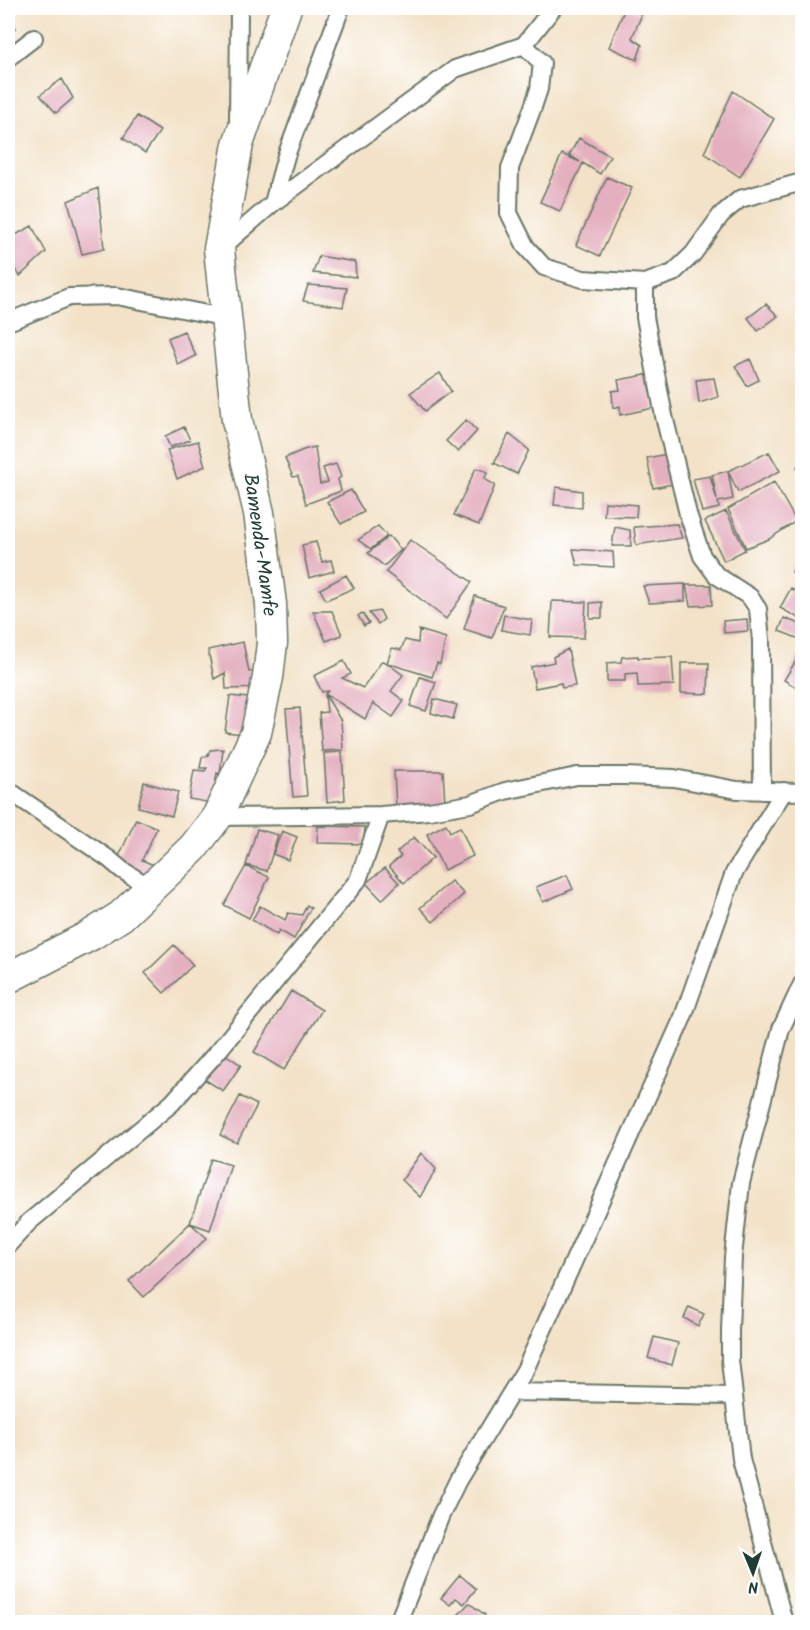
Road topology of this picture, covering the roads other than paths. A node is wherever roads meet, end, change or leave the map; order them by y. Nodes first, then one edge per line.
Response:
1 (239, 8) edge
2 (286, 8) edge
3 (341, 8) edge
4 (553, 8) edge
5 (34, 38) dead end
6 (524, 45) junction
7 (8, 58) edge
8 (238, 144) junction
9 (802, 182) edge
10 (273, 203) junction
11 (219, 249) junction
12 (645, 283) junction
13 (227, 318) junction
14 (8, 322) edge
15 (8, 790) edge
16 (762, 791) junction
17 (784, 791) junction
18 (802, 792) edge
19 (381, 815) junction
20 (217, 817) junction
21 (151, 888) junction
22 (8, 978) edge
23 (802, 984) edge
24 (8, 1245) edge
25 (512, 1392) junction
26 (733, 1396) junction
27 (398, 1623) edge
28 (784, 1623) edge

1 - 8 street
2 - 8 highway, Bamenda-Mamfe
3 - 10 street
4 - 6 street
5 - 7 street
6 - 10 street
6 - 12 street
8 - 11 highway, Bamenda-Mamfe
9 - 12 street
10 - 11 street
11 - 13 highway, Bamenda-Mamfe
12 - 16 street
13 - 14 street
13 - 20 highway, Bamenda-Mamfe
15 - 21 street
16 - 17 street
16 - 19 street
17 - 18 street
17 - 25 street
19 - 20 street
19 - 24 street
20 - 21 highway, Bamenda-Mamfe
21 - 22 highway, Bamenda-Mamfe
23 - 26 street
25 - 26 street
25 - 27 street
26 - 28 street

